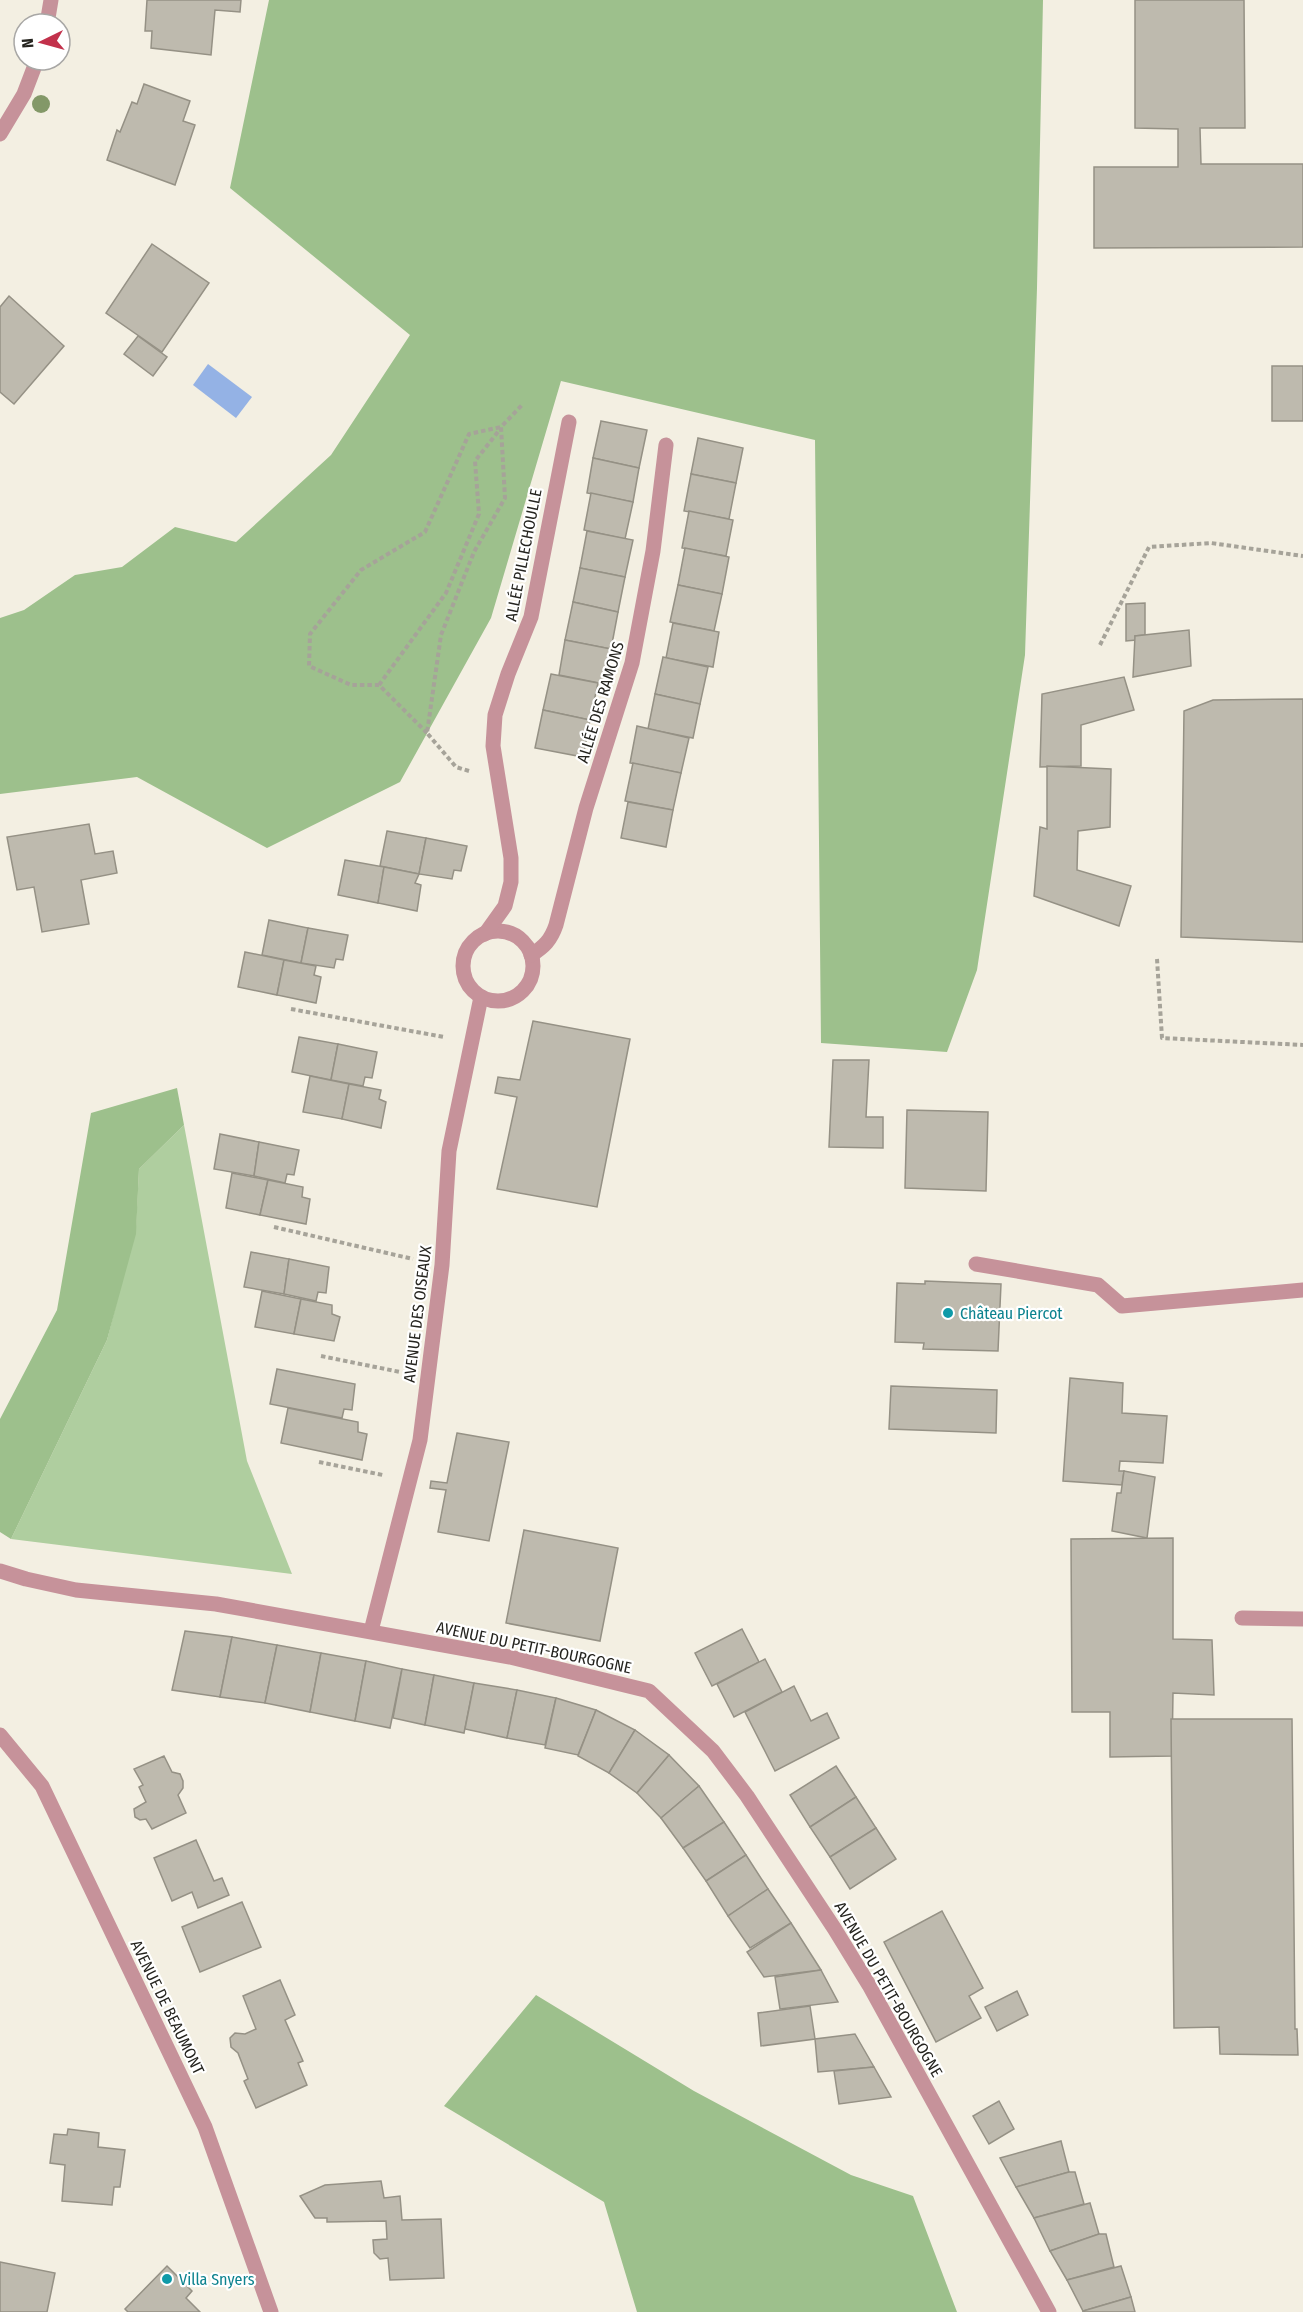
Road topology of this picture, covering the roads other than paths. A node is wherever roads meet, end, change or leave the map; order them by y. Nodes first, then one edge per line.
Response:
1 (32, 72) edge
2 (0, 134) edge
3 (569, 422) dead end
4 (666, 445) dead end
5 (484, 934) junction
6 (531, 956) junction
7 (481, 997) junction
8 (975, 1264) dead end
9 (1303, 1290) edge
10 (0, 1571) edge
11 (1242, 1618) dead end
12 (1303, 1619) edge
13 (371, 1631) junction
14 (0, 1735) edge
15 (270, 2312) edge
16 (1049, 2312) edge

1 - 2 street
3 - 5 street, ALLÉE PILLECHOULLE
4 - 6 street, ALLÉE DES RAMONS
5 - 6 street
5 - 7 street
6 - 7 street
7 - 13 street, AVENUE DES OISEAUX
8 - 9 street
10 - 13 street, AVENUE DU PETIT-BOURGOGNE
11 - 12 street
13 - 16 street, AVENUE DU PETIT-BOURGOGNE
14 - 15 street, AVENUE DE BEAUMONT

